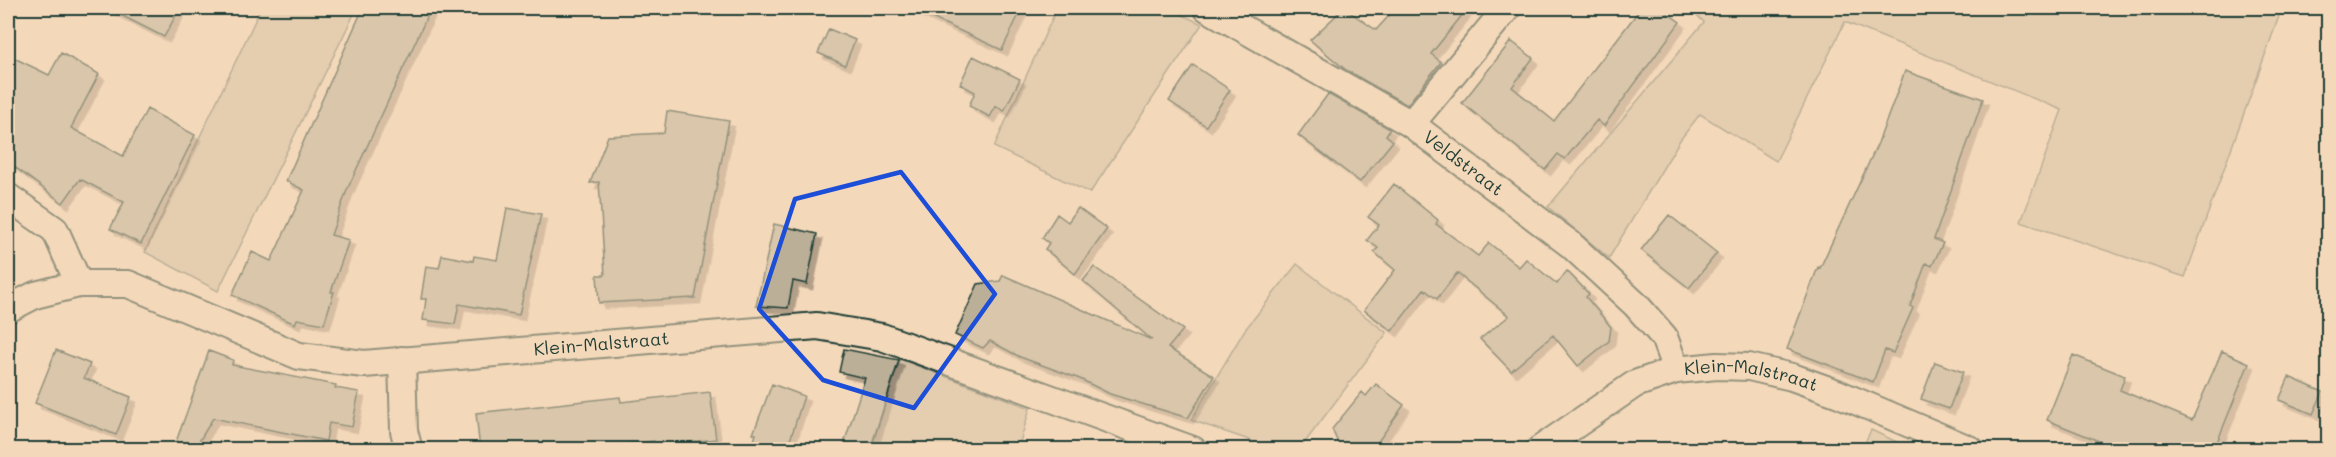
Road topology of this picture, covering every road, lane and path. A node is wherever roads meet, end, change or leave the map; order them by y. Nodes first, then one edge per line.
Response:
1 (1207, 8) edge
2 (1507, 8) edge
3 (1411, 124) junction
4 (8, 197) edge
5 (79, 284) junction
6 (8, 309) edge
7 (402, 360) junction
8 (1676, 370) junction
9 (409, 450) edge
10 (1192, 450) edge
11 (1539, 450) edge
12 (1971, 450) edge

1 - 3 street, Veldstraat
2 - 3 street
3 - 8 street, Veldstraat
4 - 5 street
5 - 6 street, Klein-Malstraat
5 - 7 street, Klein-Malstraat
7 - 9 street
7 - 10 street, Klein-Malstraat
8 - 11 street, Klein-Malstraat
8 - 12 street, Klein-Malstraat

